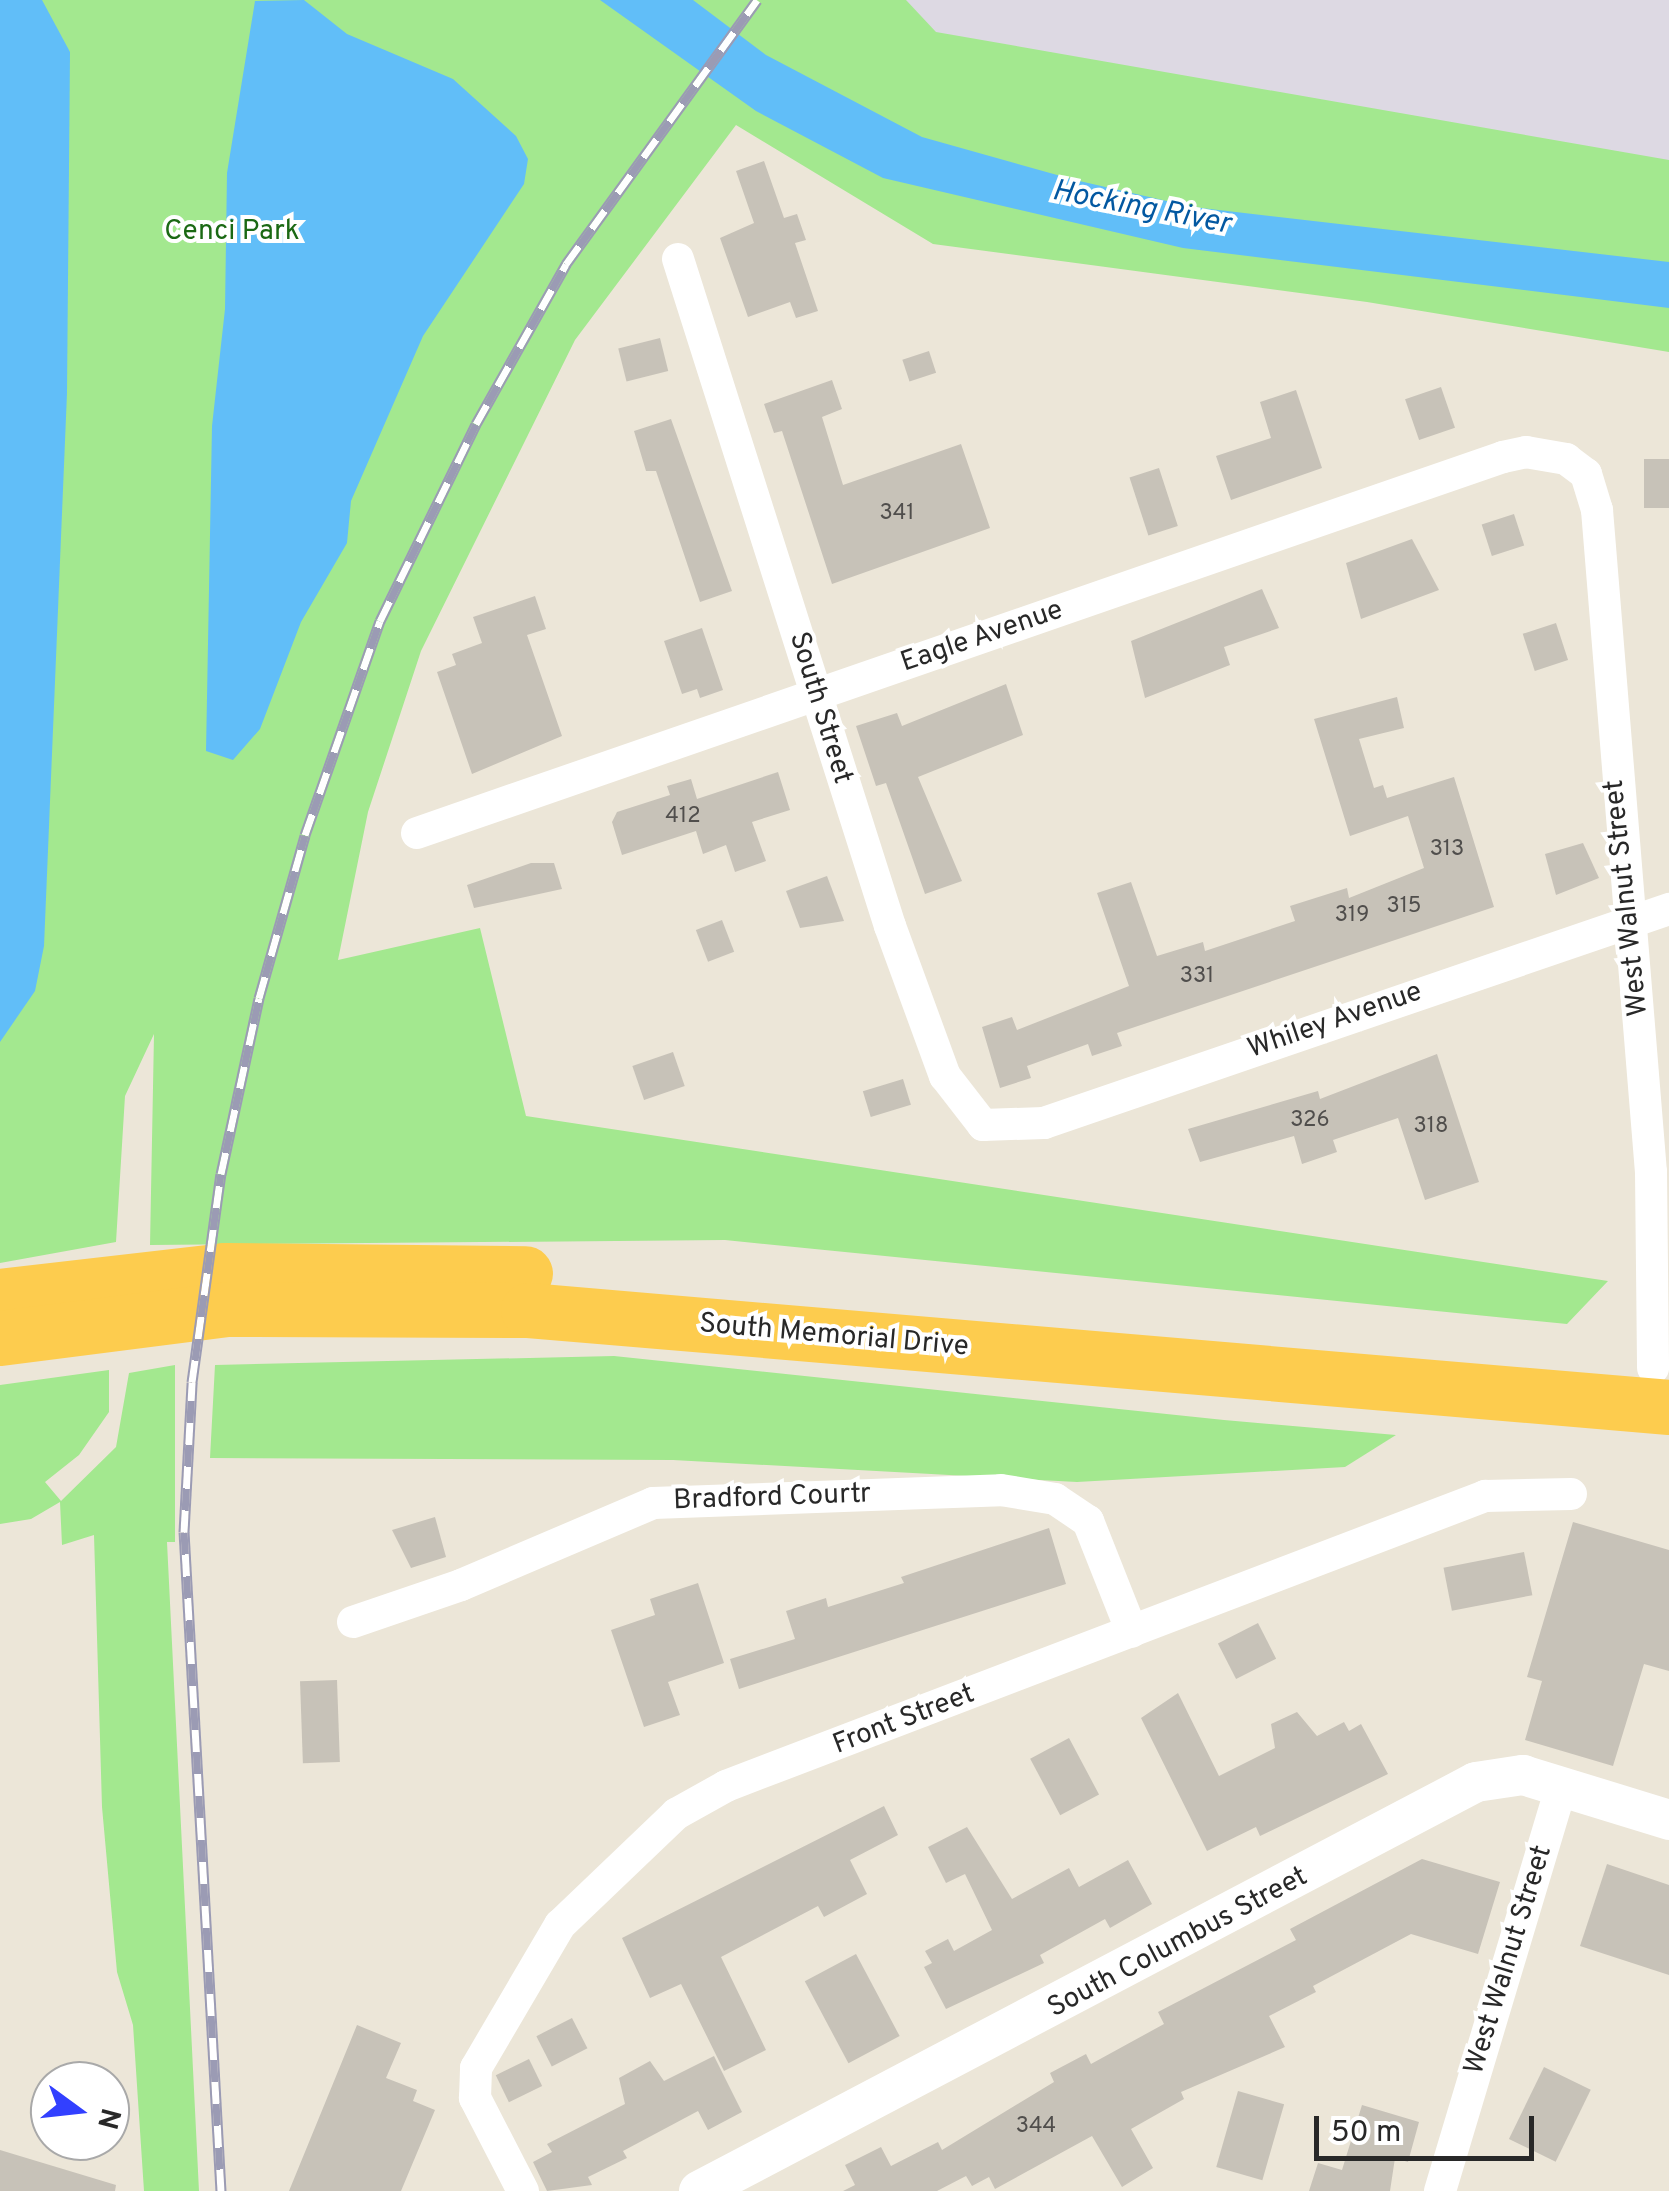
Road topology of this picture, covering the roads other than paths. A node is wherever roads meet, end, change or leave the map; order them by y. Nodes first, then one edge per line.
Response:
1 (678, 259) dead end
2 (1548, 453) joint
3 (817, 694) junction
4 (417, 832) dead end
5 (1669, 909) edge
6 (1630, 922) junction
7 (1000, 1130) joint
8 (371, 1287) junction
9 (0, 1296) edge
10 (0, 1338) edge
11 (1664, 1381) edge
12 (1571, 1494) dead end
13 (353, 1622) dead end
14 (1132, 1632) junction
15 (1561, 1787) junction
16 (1669, 1820) edge
17 (739, 2182) edge
18 (523, 2191) edge
19 (699, 2191) edge
20 (1440, 2191) edge

1 - 3 street, South Street
2 - 3 street, Eagle Avenue
2 - 6 street, West Walnut Street
3 - 4 street, Eagle Avenue
3 - 7 street, South Street
5 - 6 street, Whiley Avenue
6 - 7 street, Whiley Avenue
6 - 11 street, West Walnut Street
8 - 9 highway, South Memorial Drive
8 - 10 highway, South Memorial Drive
8 - 11 highway, South Memorial Drive
12 - 14 street, Front Street
13 - 14 street, Bradford Courtr
14 - 18 street, Front Street
15 - 16 street, South Columbus Street
15 - 17 street, South Columbus Street
15 - 20 street, West Walnut Street
17 - 19 street, South Columbus Street

